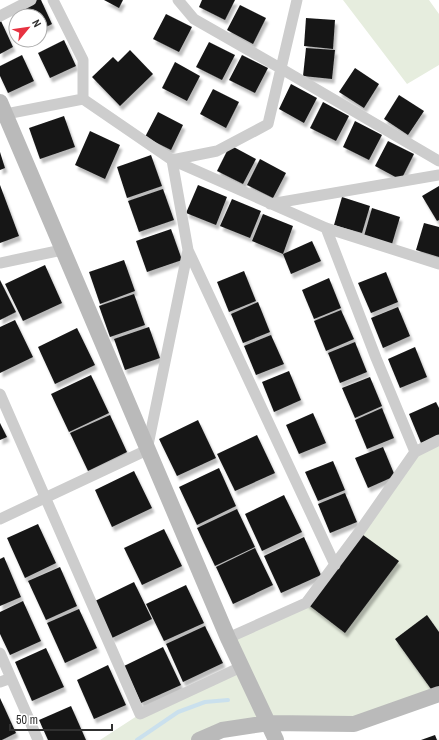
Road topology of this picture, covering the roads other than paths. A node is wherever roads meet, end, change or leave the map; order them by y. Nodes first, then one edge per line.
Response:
1 (31, 0) edge
2 (53, 0) edge
3 (178, 0) edge
4 (297, 0) edge
5 (0, 16) edge
6 (280, 68) junction
7 (83, 99) junction
8 (2, 111) edge
9 (172, 160) junction
10 (439, 162) edge
11 (439, 175) edge
12 (270, 204) junction
13 (326, 228) junction
14 (62, 250) junction
15 (188, 250) junction
16 (0, 263) edge
17 (439, 264) edge
18 (0, 394) edge
19 (439, 440) edge
20 (147, 450) junction
21 (415, 452) junction
22 (44, 498) junction
23 (0, 519) edge
24 (335, 565) junction
25 (228, 638) junction
26 (0, 653) edge
27 (241, 667) junction
28 (11, 678) junction
29 (0, 682) edge
30 (439, 694) edge
31 (269, 723) junction
32 (38, 740) edge
33 (199, 740) edge
34 (276, 740) edge

1 - 5 street
2 - 7 street
3 - 6 street
4 - 6 street
6 - 9 street
6 - 10 street
7 - 8 street
7 - 9 street
8 - 14 main road
9 - 12 street
9 - 15 street
11 - 12 street
12 - 13 street
13 - 17 street
13 - 21 street
14 - 16 street
14 - 20 main road
15 - 20 street
15 - 24 street
18 - 22 street
19 - 21 street
20 - 22 street
20 - 25 main road
21 - 24 street
22 - 23 street
22 - 27 street
24 - 25 street
25 - 27 main road
26 - 28 street
27 - 31 main road
28 - 29 street
28 - 32 street
30 - 31 main road
31 - 33 main road
31 - 34 main road

